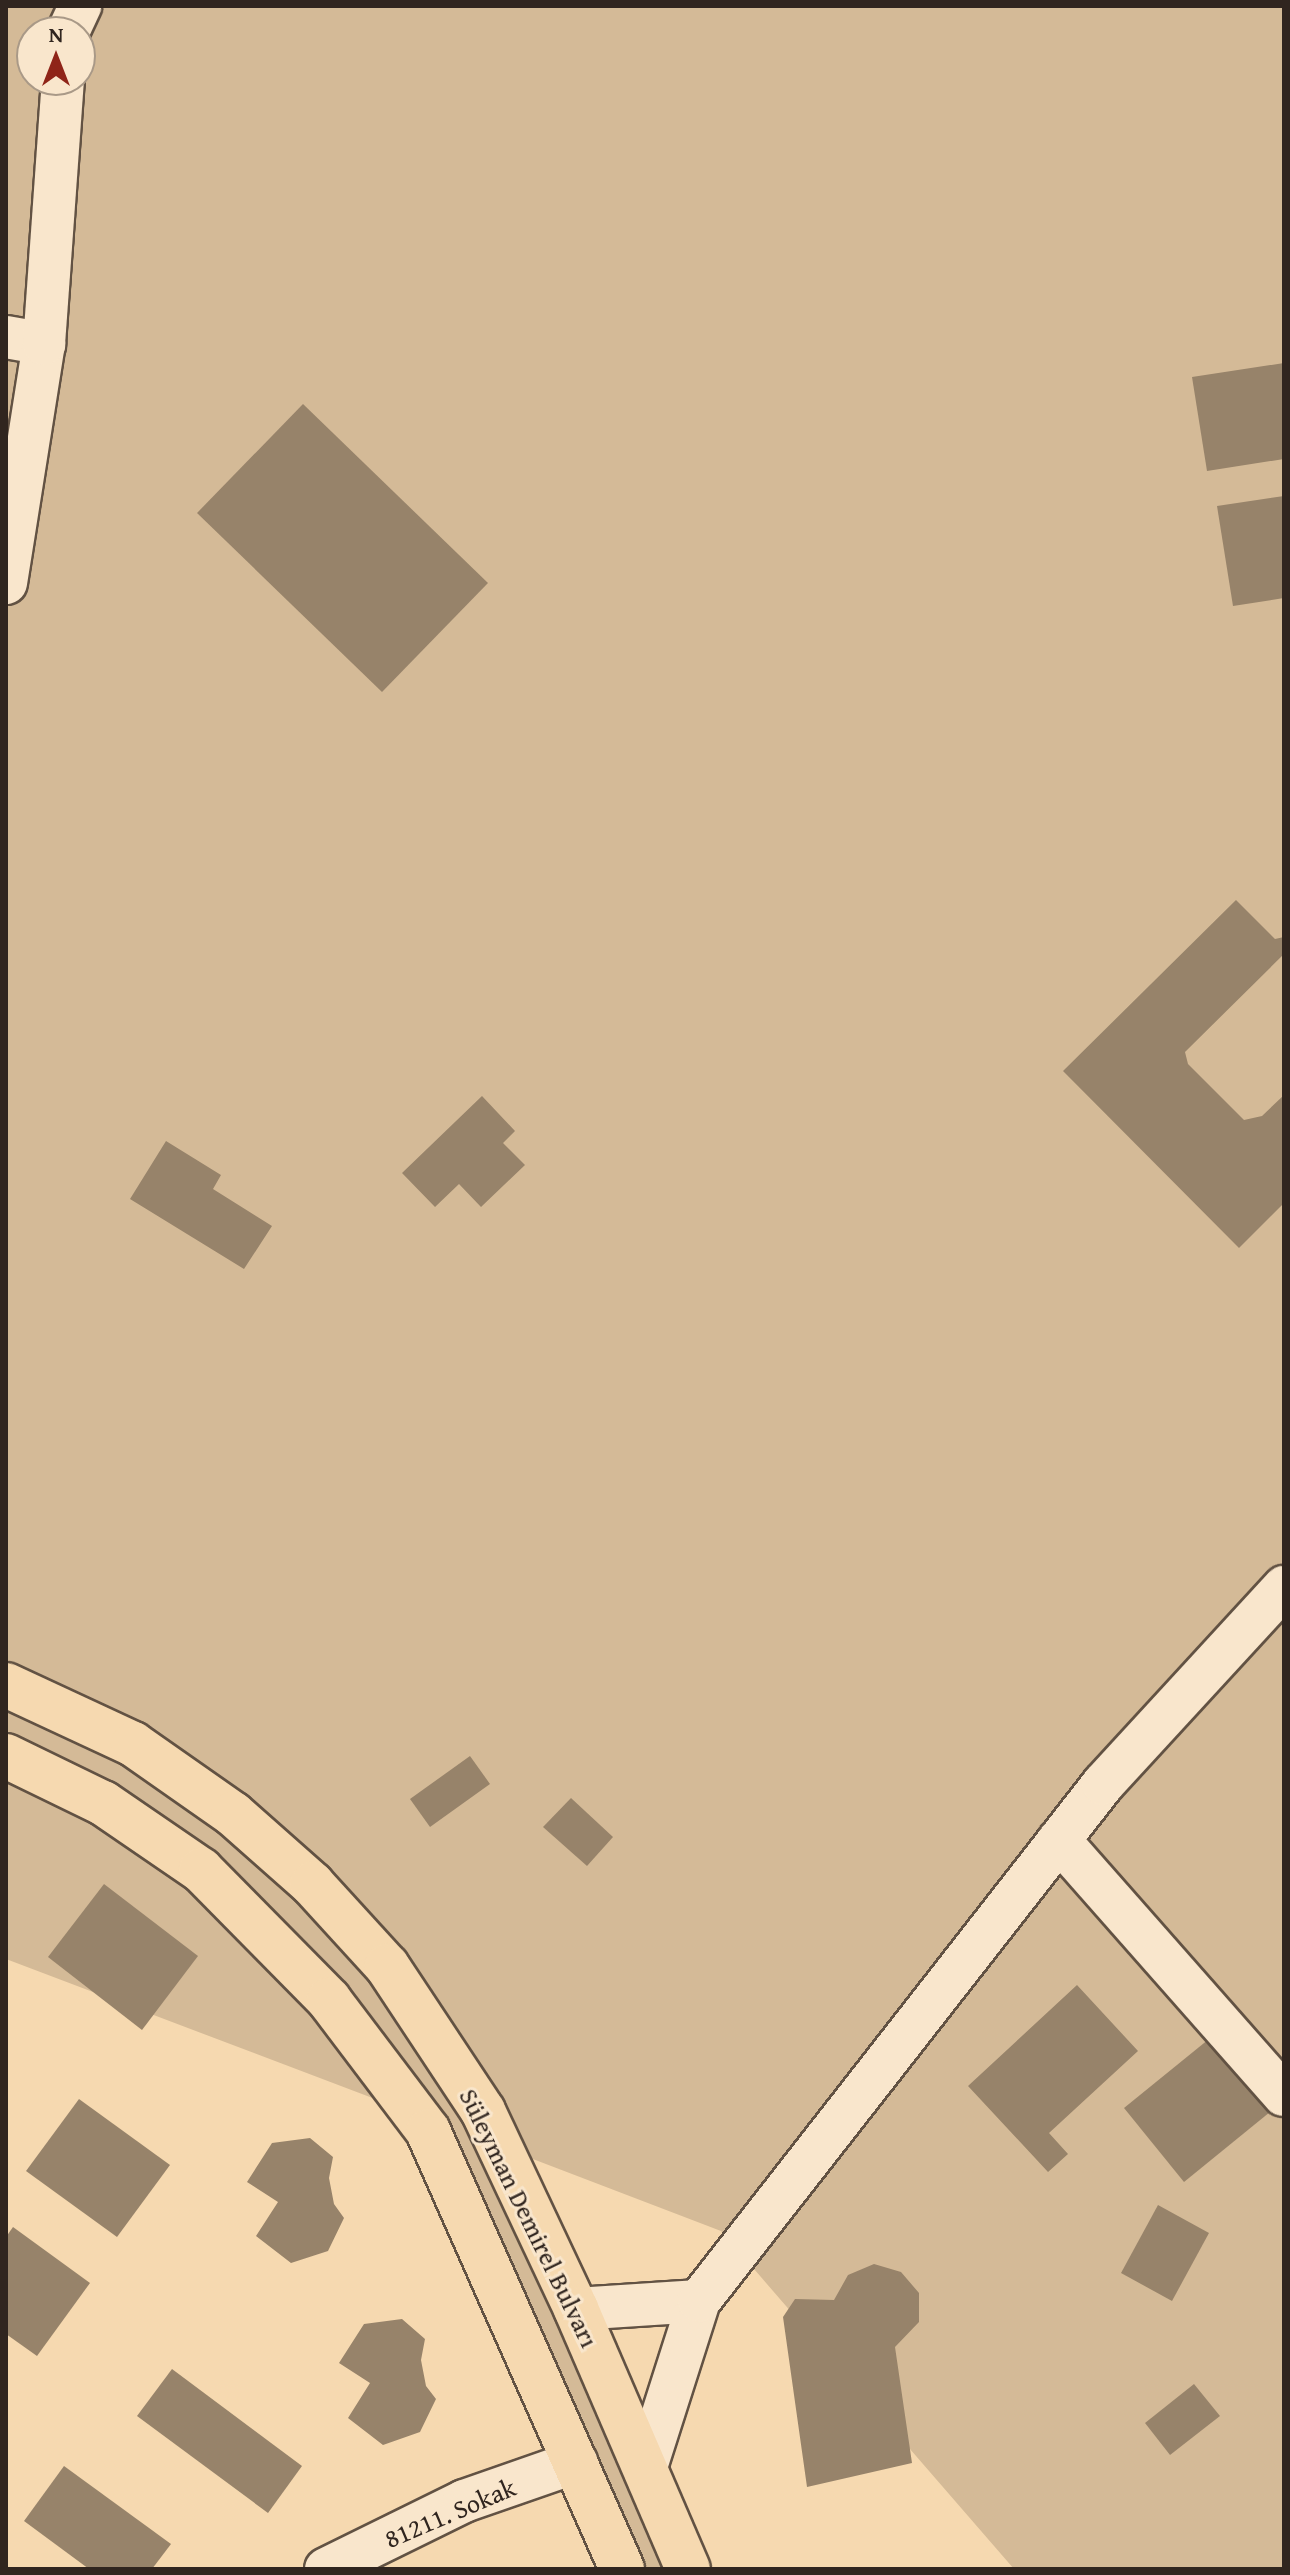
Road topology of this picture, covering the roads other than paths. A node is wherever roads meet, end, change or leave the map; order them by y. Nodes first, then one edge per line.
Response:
1 (61, 96) edge
2 (25, 340) edge
3 (6, 583) edge
4 (1284, 1587) edge
5 (6, 1685) edge
6 (6, 1756) edge
7 (1059, 1840) junction
8 (1284, 2095) edge
9 (699, 2301) junction
10 (576, 2309) junction
11 (576, 2462) junction
12 (646, 2467) junction
13 (326, 2569) edge
14 (622, 2569) edge
15 (688, 2569) edge

1 - 2 street
2 - 3 street
4 - 7 street
5 - 10 main road, Süleyman Demirel Bulvarı
6 - 11 main road, Süleyman Demirel Bulvarı
7 - 8 street
7 - 9 street
9 - 10 street
9 - 12 street
10 - 12 main road, Süleyman Demirel Bulvarı
11 - 13 street, 81211. Sokak
11 - 14 main road, Süleyman Demirel Bulvarı
12 - 15 main road, Süleyman Demirel Bulvarı

